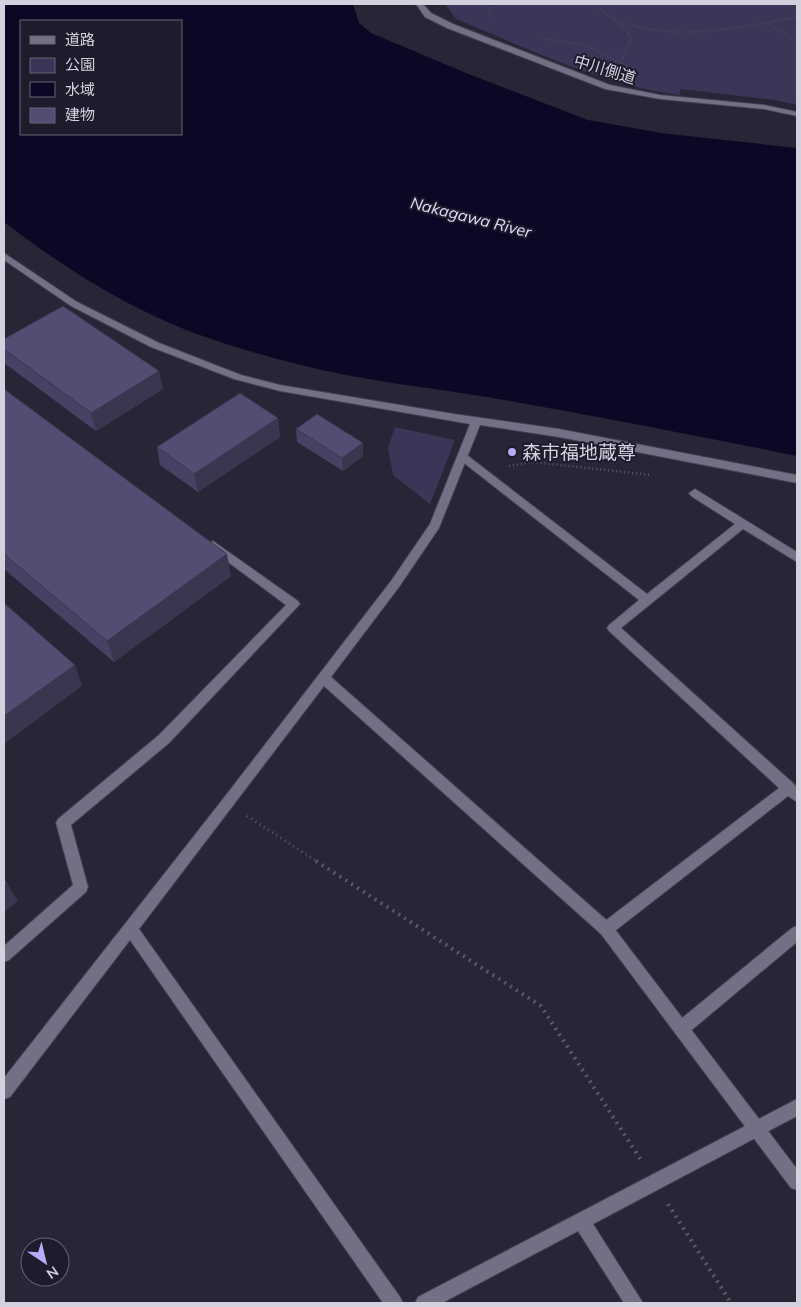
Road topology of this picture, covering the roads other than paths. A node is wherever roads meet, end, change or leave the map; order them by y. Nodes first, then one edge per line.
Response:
1 (419, 4) edge
2 (797, 114) edge
3 (4, 256) edge
4 (476, 421) junction
5 (463, 456) junction
6 (797, 479) edge
7 (694, 493) dead end
8 (742, 524) junction
9 (200, 535) edge
10 (797, 558) edge
11 (647, 600) junction
12 (324, 678) junction
13 (793, 792) edge
14 (131, 929) junction
15 (606, 929) junction
16 (797, 933) edge
17 (4, 955) edge
18 (682, 1028) junction
19 (4, 1091) edge
20 (797, 1107) edge
21 (756, 1127) junction
22 (797, 1182) edge
23 (582, 1221) junction
24 (394, 1303) edge
25 (424, 1303) edge
26 (634, 1303) edge

1 - 2 street, 中川側道
3 - 4 street
4 - 5 street
4 - 6 street
5 - 11 street
5 - 12 street
7 - 8 street
8 - 10 street
8 - 11 street
9 - 17 street
11 - 13 street
12 - 14 street
12 - 15 street
13 - 15 street
14 - 19 street
14 - 24 street
15 - 18 street
16 - 18 street
18 - 21 street
20 - 21 street
21 - 22 street
21 - 23 street
23 - 25 street
23 - 26 street

